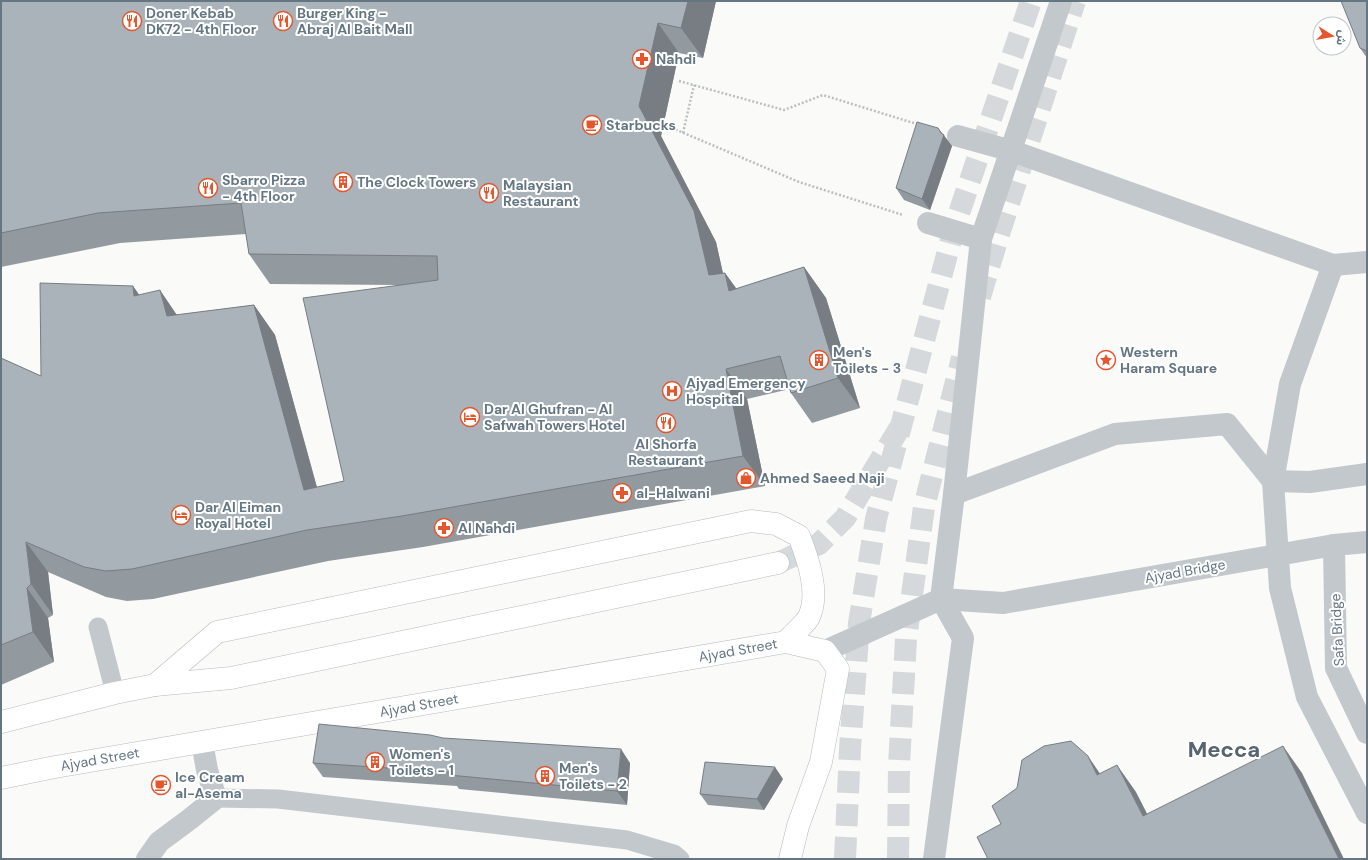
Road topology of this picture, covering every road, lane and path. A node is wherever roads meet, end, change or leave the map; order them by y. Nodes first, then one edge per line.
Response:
1 (1061, 1) edge
2 (679, 81) dead end
3 (694, 86) junction
4 (672, 128) dead end
5 (683, 132) junction
6 (958, 136) joint
7 (1012, 151) junction
8 (928, 222) joint
9 (981, 238) junction
10 (1367, 262) edge
11 (1333, 264) junction
12 (1367, 474) edge
13 (1273, 481) junction
14 (954, 494) junction
15 (1367, 542) edge
16 (1334, 545) junction
17 (778, 563) tunnel mouth
18 (941, 599) junction
19 (98, 626) dead end
20 (786, 642) junction
21 (825, 651) junction
22 (155, 685) junction
23 (115, 693) junction
24 (1, 722) edge
25 (1367, 734) edge
26 (202, 742) junction
27 (1, 778) edge
28 (216, 798) junction
29 (1367, 813) edge
30 (147, 859) edge
31 (680, 859) edge
32 (790, 859) edge
33 (934, 859) edge

1 - 7 street
2 - 3 path
3 - 5 path
3 - 6 path
4 - 5 path
5 - 8 path
6 - 7 street
7 - 9 street
7 - 11 street
8 - 9 street
9 - 14 street
10 - 11 street
11 - 13 street
12 - 13 street
13 - 14 street
13 - 29 street
14 - 18 street
15 - 16 street, Ajyad Bridge, bridge
16 - 18 street, Ajyad Bridge, bridge
16 - 25 street, Safa Bridge
17 - 22 main road, Ajyad Street
18 - 21 street
18 - 33 street
19 - 23 lane
20 - 21 main road
20 - 22 main road, Ajyad Street
20 - 26 main road, Ajyad Street
21 - 32 main road
22 - 23 main road, Ajyad Street
23 - 24 main road, Ajyad Street
26 - 27 main road, Ajyad Street
26 - 28 street
28 - 30 street
28 - 31 lane

